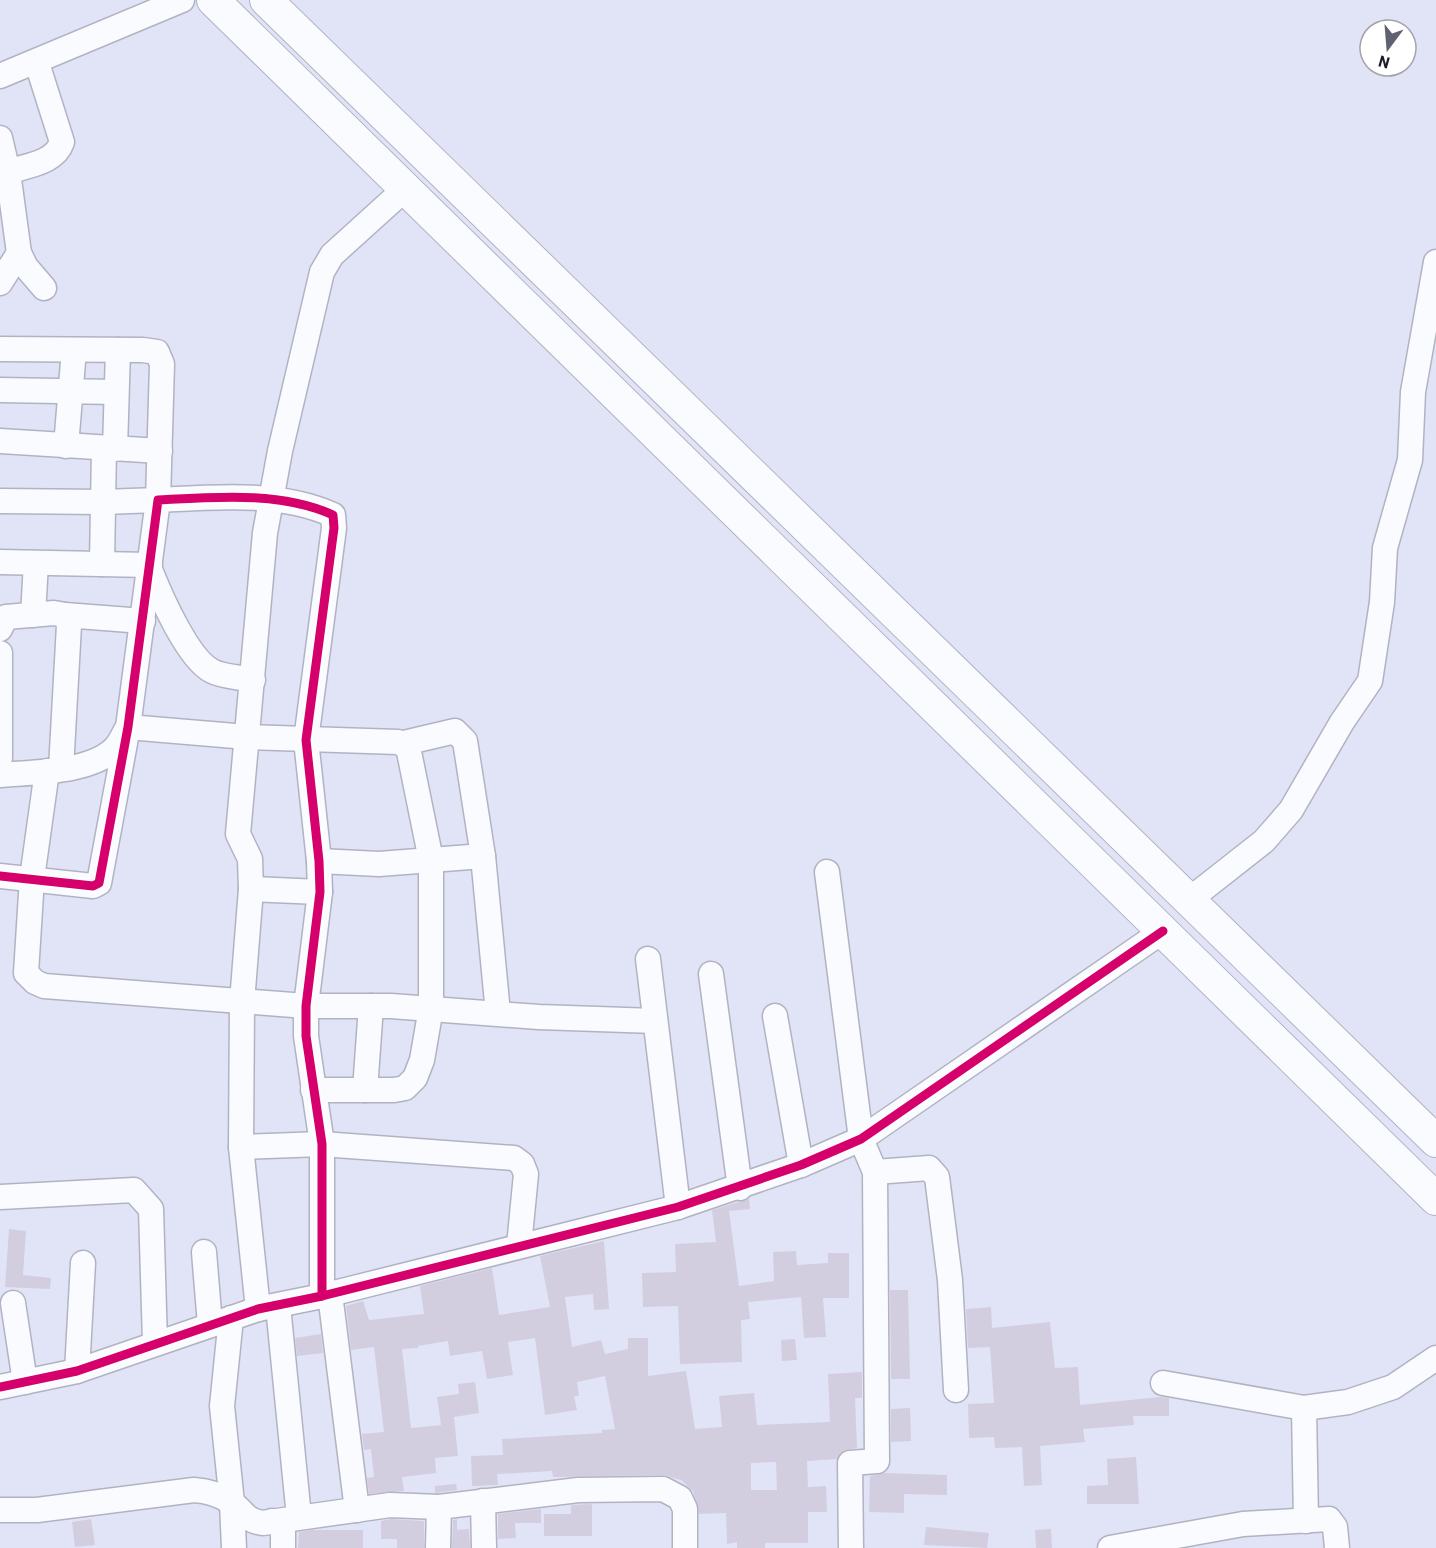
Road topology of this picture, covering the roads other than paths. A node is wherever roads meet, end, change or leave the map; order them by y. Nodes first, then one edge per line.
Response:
1 (182, 0) edge
2 (213, 0) edge
3 (266, 0) edge
4 (37, 63) junction
5 (336, 68) junction
6 (0, 76) edge
7 (309, 96) junction
8 (0, 138) edge
9 (8, 172) junction
10 (406, 188) junction
11 (7, 219) edge
12 (19, 253) junction
13 (1436, 262) edge
14 (0, 283) edge
15 (44, 288) dead end
16 (0, 349) edge
17 (74, 350) junction
18 (118, 350) junction
19 (0, 390) edge
20 (70, 391) junction
21 (116, 392) junction
22 (0, 441) edge
23 (66, 446) junction
24 (109, 448) junction
25 (160, 451) junction
26 (158, 500) junction
27 (271, 500) junction
28 (0, 501) edge
29 (103, 502) junction
30 (0, 562) edge
31 (36, 562) junction
32 (102, 564) junction
33 (150, 567) junction
34 (33, 615) junction
35 (65, 615) junction
36 (142, 621) junction
37 (0, 629) edge
38 (0, 653) edge
39 (253, 680) junction
40 (128, 727) junction
41 (247, 738) junction
42 (306, 740) junction
43 (404, 743) junction
44 (0, 758) edge
45 (54, 770) junction
46 (0, 775) edge
47 (483, 856) junction
48 (431, 860) junction
49 (319, 861) junction
50 (827, 872) dead end
51 (0, 876) edge
52 (32, 878) junction
53 (251, 889) junction
54 (320, 892) junction
55 (1189, 900) junction
56 (1163, 932) junction
57 (648, 959) dead end
58 (711, 974) dead end
59 (242, 1002) junction
60 (306, 1006) junction
61 (371, 1006) junction
62 (430, 1008) junction
63 (498, 1013) junction
64 (775, 1016) dead end
65 (655, 1021) junction
66 (313, 1090) junction
67 (365, 1090) junction
68 (861, 1139) junction
69 (1436, 1141) edge
70 (322, 1144) junction
71 (241, 1147) junction
72 (801, 1165) junction
73 (875, 1172) junction
74 (740, 1188) junction
75 (0, 1197) edge
76 (1436, 1200) edge
77 (152, 1201) dead end
78 (678, 1207) junction
79 (519, 1246) junction
80 (204, 1252) dead end
81 (83, 1263) dead end
82 (326, 1295) junction
83 (13, 1303) dead end
84 (268, 1307) junction
85 (220, 1322) junction
86 (155, 1343) junction
87 (1436, 1358) edge
88 (77, 1371) junction
89 (24, 1382) junction
90 (1163, 1383) dead end
91 (0, 1387) edge
92 (956, 1390) dead end
93 (1304, 1408) junction
94 (483, 1501) junction
95 (232, 1503) junction
96 (439, 1507) junction
97 (0, 1510) edge
98 (357, 1510) junction
99 (299, 1517) junction
100 (272, 1521) junction
101 (1306, 1521) junction
102 (234, 1548) edge
103 (283, 1548) edge
104 (438, 1548) edge
105 (484, 1548) edge
106 (686, 1548) edge
107 (851, 1548) edge
108 (1110, 1548) edge
109 (1337, 1548) edge

1 - 4 street
2 - 7 main road
3 - 5 main road
4 - 6 street
4 - 9 street
5 - 7 main road
5 - 55 main road
7 - 10 main road
8 - 9 street
9 - 11 street
10 - 27 street
10 - 56 main road
11 - 12 street
12 - 14 street
12 - 15 street
13 - 55 street
16 - 17 street
17 - 18 street
17 - 20 street
18 - 21 street
18 - 25 street
19 - 20 street
20 - 21 street
20 - 23 street
21 - 24 street
22 - 23 street
23 - 24 street
24 - 25 street
24 - 29 street
25 - 26 street
26 - 27 street
26 - 29 street
26 - 33 street
27 - 39 street
27 - 42 street
28 - 29 street
29 - 32 street
30 - 31 street
31 - 32 street
31 - 34 street
32 - 33 street
33 - 36 street
33 - 39 street
34 - 35 street
34 - 37 street
35 - 36 street
35 - 45 street
36 - 40 street
38 - 44 street
39 - 41 street
40 - 41 street
40 - 45 street
40 - 52 street
41 - 42 street
41 - 53 street
42 - 43 street
42 - 49 street
43 - 47 street
43 - 48 street
45 - 46 street
45 - 52 street
47 - 48 street
47 - 63 street
48 - 49 street
48 - 62 street
49 - 54 street
50 - 68 street
51 - 52 street
52 - 59 street
53 - 54 street
53 - 59 street
54 - 60 street
55 - 69 main road
56 - 68 street
56 - 76 main road
57 - 65 street
58 - 74 street
59 - 60 street
59 - 71 street
60 - 61 street
60 - 66 street
61 - 62 street
61 - 67 street
62 - 63 street
62 - 67 street
63 - 65 street
64 - 72 street
65 - 78 street
66 - 67 street
66 - 70 street
68 - 72 street
68 - 73 street
70 - 71 street
70 - 79 street
70 - 82 street
71 - 84 street
72 - 74 street
73 - 92 street
73 - 107 street
74 - 78 street
75 - 86 street
77 - 86 street
78 - 79 street
79 - 82 street
80 - 85 street
81 - 88 street
82 - 84 street
82 - 98 street
83 - 89 street
84 - 85 street
84 - 99 street
85 - 86 street
85 - 95 street
86 - 88 street
87 - 93 street
88 - 89 street
89 - 91 street
90 - 93 street
93 - 101 street
94 - 96 street
94 - 105 street
94 - 106 street
95 - 97 street
95 - 100 street
95 - 102 street
96 - 98 street
96 - 104 street
98 - 99 street
99 - 100 street
100 - 103 street
101 - 108 street
101 - 109 street

